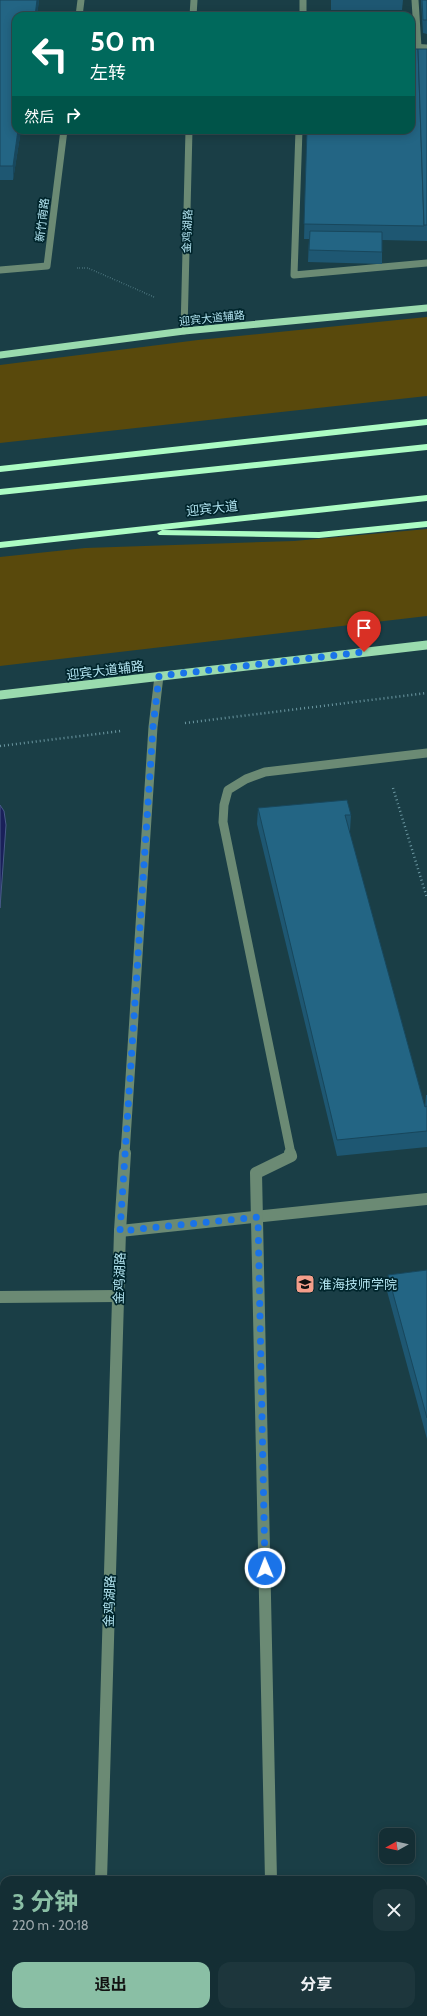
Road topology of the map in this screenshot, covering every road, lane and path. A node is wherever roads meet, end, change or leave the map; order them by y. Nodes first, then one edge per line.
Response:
1 (81, 0) edge
2 (194, 0) edge
3 (303, 0) edge
4 (415, 0) edge
5 (80, 12) edge
6 (193, 12) edge
7 (303, 12) edge
8 (415, 12) edge
9 (415, 47) edge
10 (427, 48) edge
11 (64, 134) edge
12 (189, 134) edge
13 (299, 134) edge
14 (427, 263) edge
15 (47, 266) junction
16 (0, 270) edge
17 (427, 308) edge
18 (184, 310) junction
19 (184, 331) junction
20 (0, 355) edge
21 (427, 422) edge
22 (427, 447) edge
23 (0, 469) edge
24 (0, 492) edge
25 (427, 498) edge
26 (427, 524) edge
27 (107, 533) junction
28 (0, 544) edge
29 (427, 645) edge
30 (159, 676) junction
31 (427, 693) edge
32 (0, 695) edge
33 (153, 727) junction
34 (0, 746) edge
35 (427, 753) edge
36 (383, 758) junction
37 (427, 898) edge
38 (427, 1199) edge
39 (258, 1217) junction
40 (120, 1231) junction
41 (118, 1296) junction
42 (0, 1297) edge
43 (101, 1876) edge
44 (271, 1876) edge

1 - 5 street
2 - 6 street
3 - 7 street
4 - 8 street
9 - 10 street
11 - 15 street, 新竹南路
12 - 18 street, 金鸡湖路
13 - 14 street
15 - 16 street
15 - 18 path
17 - 19 main road, 迎宾大道辅路
18 - 19 street, 金鸡湖路
19 - 20 main road, 迎宾大道辅路
21 - 23 highway
22 - 24 highway
25 - 27 highway, 迎宾大道
26 - 27 highway
27 - 28 highway, 迎宾大道
29 - 30 main road, 迎宾大道辅路
30 - 32 main road, 迎宾大道辅路
30 - 33 street, 金鸡湖路
31 - 33 path
33 - 34 path
33 - 40 street, 金鸡湖路
35 - 36 street
36 - 37 path
36 - 39 street
38 - 39 street
39 - 40 street
39 - 44 street
40 - 41 street, 金鸡湖路
41 - 42 street
41 - 43 street, 金鸡湖路

